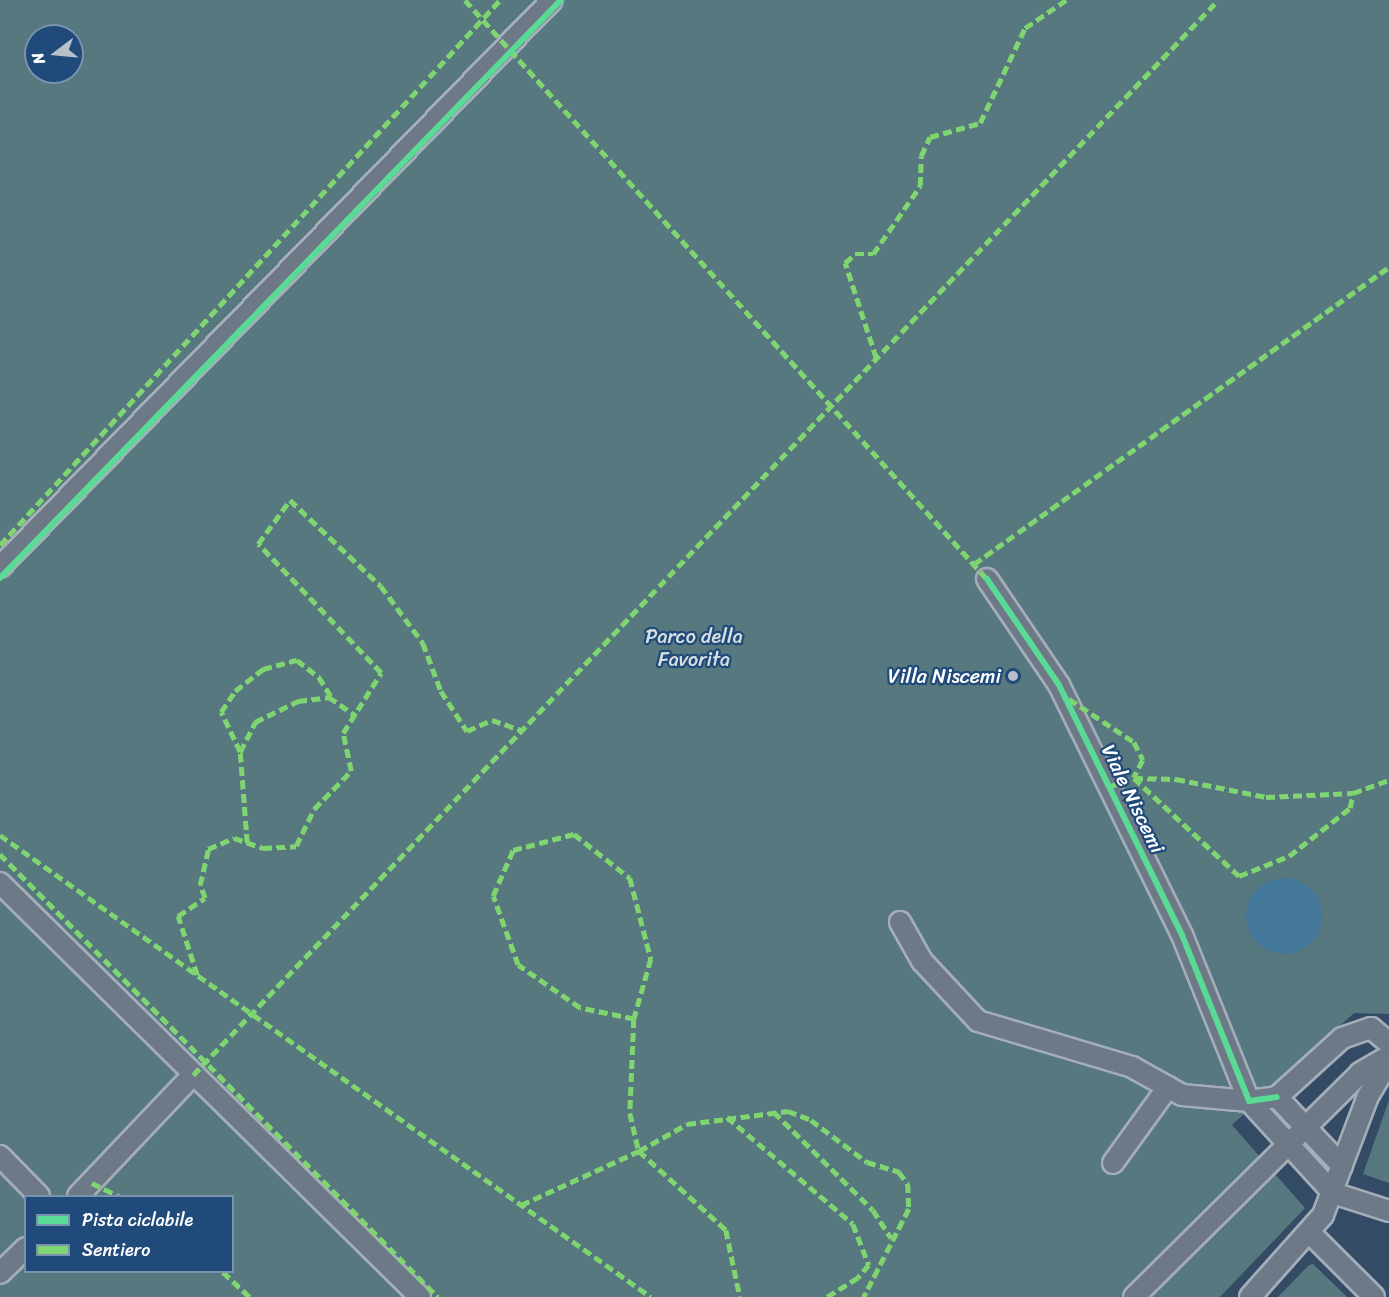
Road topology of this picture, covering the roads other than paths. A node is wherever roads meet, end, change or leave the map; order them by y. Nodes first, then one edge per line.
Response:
1 (552, 0) edge
2 (0, 567) edge
3 (987, 579) dead end
4 (0, 883) edge
5 (900, 922) dead end
6 (1389, 1043) edge
7 (1389, 1056) edge
8 (1389, 1061) edge
9 (193, 1075) junction
10 (1168, 1087) junction
11 (1277, 1097) junction
12 (1248, 1101) junction
13 (1305, 1128) junction
14 (1288, 1145) junction
15 (0, 1156) edge
16 (1113, 1163) dead end
17 (1342, 1166) junction
18 (1333, 1193) junction
19 (37, 1195) edge
20 (80, 1195) edge
21 (1389, 1211) edge
22 (1311, 1233) junction
23 (24, 1250) edge
24 (0, 1273) edge
25 (420, 1297) edge
26 (1134, 1297) edge
27 (1250, 1297) edge
28 (1374, 1297) edge

1 - 2 street
3 - 12 street, Viale Niscemi
4 - 9 street
5 - 10 street
6 - 11 street
7 - 13 street
8 - 17 street
9 - 20 street
9 - 25 street
10 - 12 street
10 - 16 street
11 - 12 street
11 - 13 street
12 - 14 street
13 - 14 street
13 - 17 street
14 - 18 street
14 - 26 street
15 - 19 street
17 - 18 street
18 - 21 street
18 - 22 street
22 - 27 street
22 - 28 street
23 - 24 street

